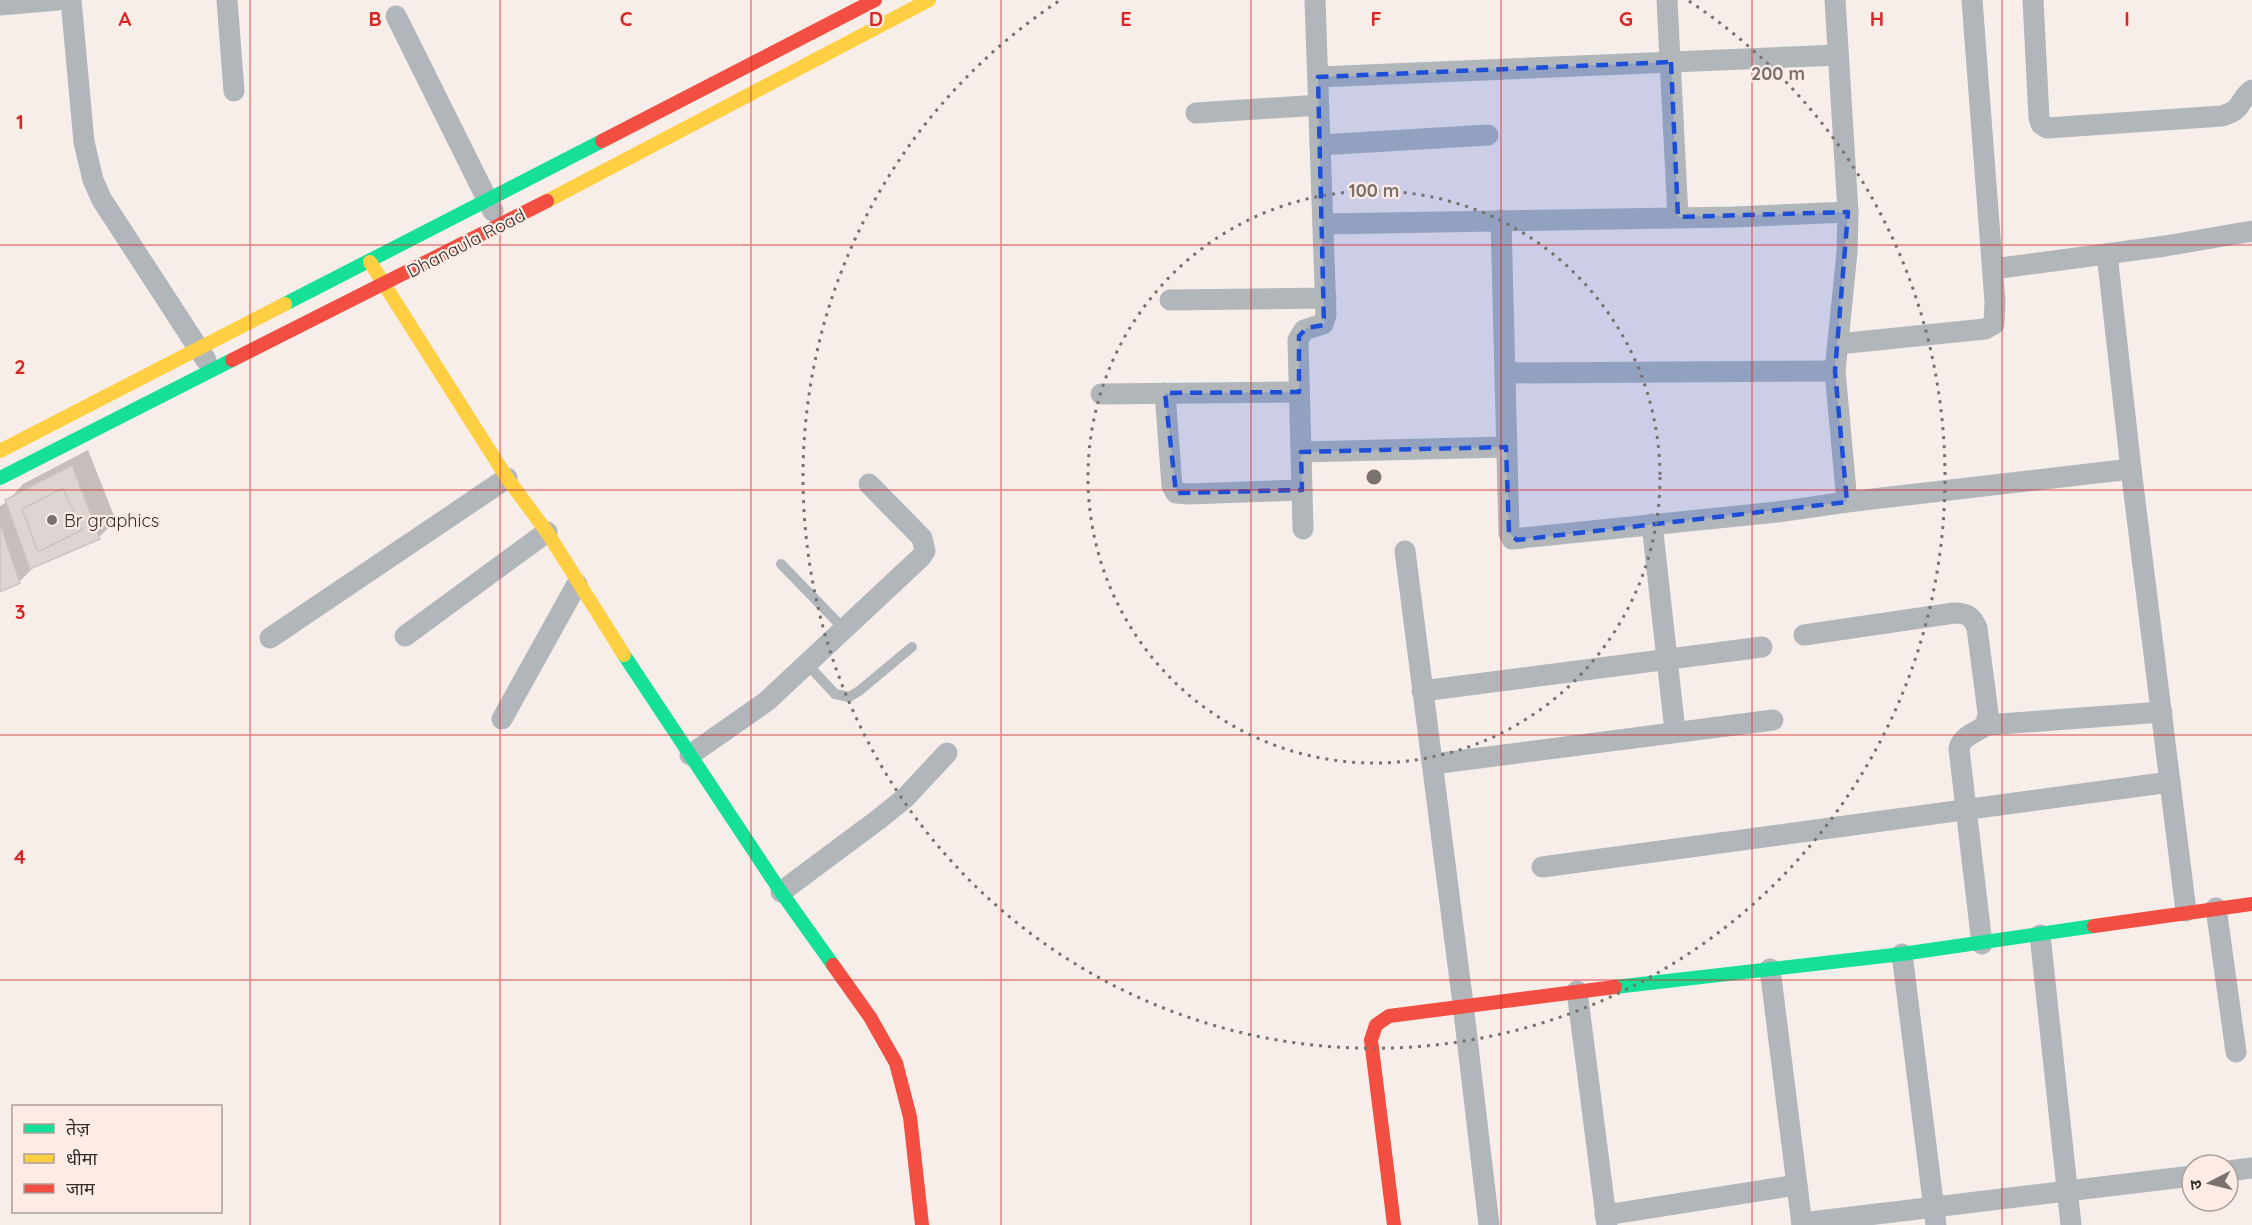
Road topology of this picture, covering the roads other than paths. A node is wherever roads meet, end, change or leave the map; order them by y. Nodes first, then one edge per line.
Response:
1 (58, 0) edge
2 (71, 0) edge
3 (227, 0) edge
4 (874, 0) edge
5 (928, 0) edge
6 (1315, 0) edge
7 (1667, 0) edge
8 (1835, 0) edge
9 (1972, 0) edge
10 (2033, 0) edge
11 (0, 5) edge
12 (396, 16) dead end
13 (1838, 55) junction
14 (1671, 62) junction
15 (1318, 77) junction
16 (2252, 90) edge
17 (234, 91) dead end
18 (1319, 105) junction
19 (1196, 113) dead end
20 (1488, 135) dead end
21 (1320, 145) junction
22 (488, 200) junction
23 (1848, 212) junction
24 (1678, 217) junction
25 (1501, 220) junction
26 (1323, 224) junction
27 (500, 225) junction
28 (2252, 231) edge
29 (2107, 254) junction
30 (370, 262) junction
31 (1993, 269) junction
32 (385, 284) junction
33 (1326, 298) junction
34 (1170, 300) dead end
35 (1838, 344) junction
36 (200, 350) junction
37 (213, 371) junction
38 (1835, 371) junction
39 (1505, 374) junction
40 (1299, 392) junction
41 (1165, 393) junction
42 (1101, 394) dead end
43 (1506, 447) junction
44 (0, 451) edge
45 (1301, 452) junction
46 (2131, 469) junction
47 (0, 478) edge
48 (507, 478) junction
49 (869, 484) dead end
50 (1302, 490) junction
51 (1847, 502) junction
52 (1652, 524) junction
53 (1303, 528) dead end
54 (547, 532) junction
55 (1405, 551) dead end
56 (781, 564) dead end
57 (577, 584) junction
58 (845, 630) junction
59 (1804, 635) dead end
60 (405, 636) dead end
61 (270, 638) dead end
62 (912, 647) dead end
63 (1762, 648) dead end
64 (1668, 660) junction
65 (808, 665) junction
66 (1422, 691) junction
67 (2162, 712) junction
68 (502, 720) dead end
69 (1773, 720) dead end
70 (1986, 725) junction
71 (1676, 731) junction
72 (947, 753) dead end
73 (690, 755) junction
74 (1433, 764) junction
75 (2170, 782) junction
76 (1966, 810) junction
77 (1542, 867) dead end
78 (781, 892) junction
79 (2252, 904) edge
80 (2216, 908) junction
81 (2186, 911) junction
82 (2040, 935) junction
83 (1982, 944) junction
84 (1902, 954) junction
85 (1770, 969) junction
86 (1577, 991) junction
87 (1463, 1004) junction
88 (2236, 1052) dead end
89 (2180, 1177) edge
90 (1797, 1185) junction
91 (2067, 1190) junction
92 (1935, 1216) edge
93 (1606, 1220) edge
94 (1802, 1224) edge
95 (922, 1225) edge
96 (1394, 1225) edge
97 (1489, 1225) edge
98 (2071, 1225) edge

1 - 11 street
2 - 36 street
3 - 17 street
4 - 22 street, Dhanaula Road
5 - 27 street, Dhanaula Road
6 - 15 street
7 - 14 street
8 - 13 street
9 - 31 street
10 - 16 street
12 - 22 street
13 - 14 street
13 - 23 street
14 - 15 street
14 - 24 street
15 - 18 street
18 - 19 street
18 - 21 street
20 - 21 street
21 - 26 street
22 - 27 street
22 - 30 street, Dhanaula Road
23 - 24 street
23 - 35 street
24 - 25 street
25 - 26 street
25 - 39 street
26 - 33 street
27 - 32 street, Dhanaula Road
28 - 29 street
29 - 31 street
29 - 46 street
30 - 32 street
30 - 36 street, Dhanaula Road
31 - 35 street
32 - 37 street, Dhanaula Road
32 - 48 street
33 - 34 street
33 - 40 street
35 - 38 street
36 - 37 street
36 - 44 street, Dhanaula Road
37 - 47 street, Dhanaula Road
38 - 39 street
38 - 51 street
39 - 43 street
40 - 41 street
40 - 45 street
41 - 42 street
41 - 50 street
43 - 45 street
43 - 52 street
45 - 50 street
46 - 51 street
46 - 67 street
48 - 54 street
48 - 61 street
49 - 58 street
50 - 53 street
51 - 52 street
52 - 64 street
54 - 57 street
54 - 60 street
55 - 66 street
56 - 58 lane
57 - 68 street
57 - 73 street
58 - 65 street
59 - 70 street
62 - 65 lane
63 - 64 street
64 - 66 street
64 - 71 street
65 - 73 street
66 - 74 street
67 - 70 street
67 - 75 street
69 - 71 street
70 - 76 street
71 - 74 street
72 - 78 street
73 - 78 street
74 - 87 street
75 - 76 street
75 - 81 street
76 - 77 street
76 - 83 street
78 - 95 street
79 - 80 street
80 - 81 street
80 - 88 street
81 - 82 street
82 - 83 street
82 - 91 street
83 - 84 street
84 - 85 street
84 - 92 street
85 - 86 street
85 - 90 street
86 - 87 street
86 - 93 street
87 - 96 street
87 - 97 street
89 - 91 street
90 - 93 street
90 - 94 street
91 - 92 street
91 - 98 street
92 - 94 street

